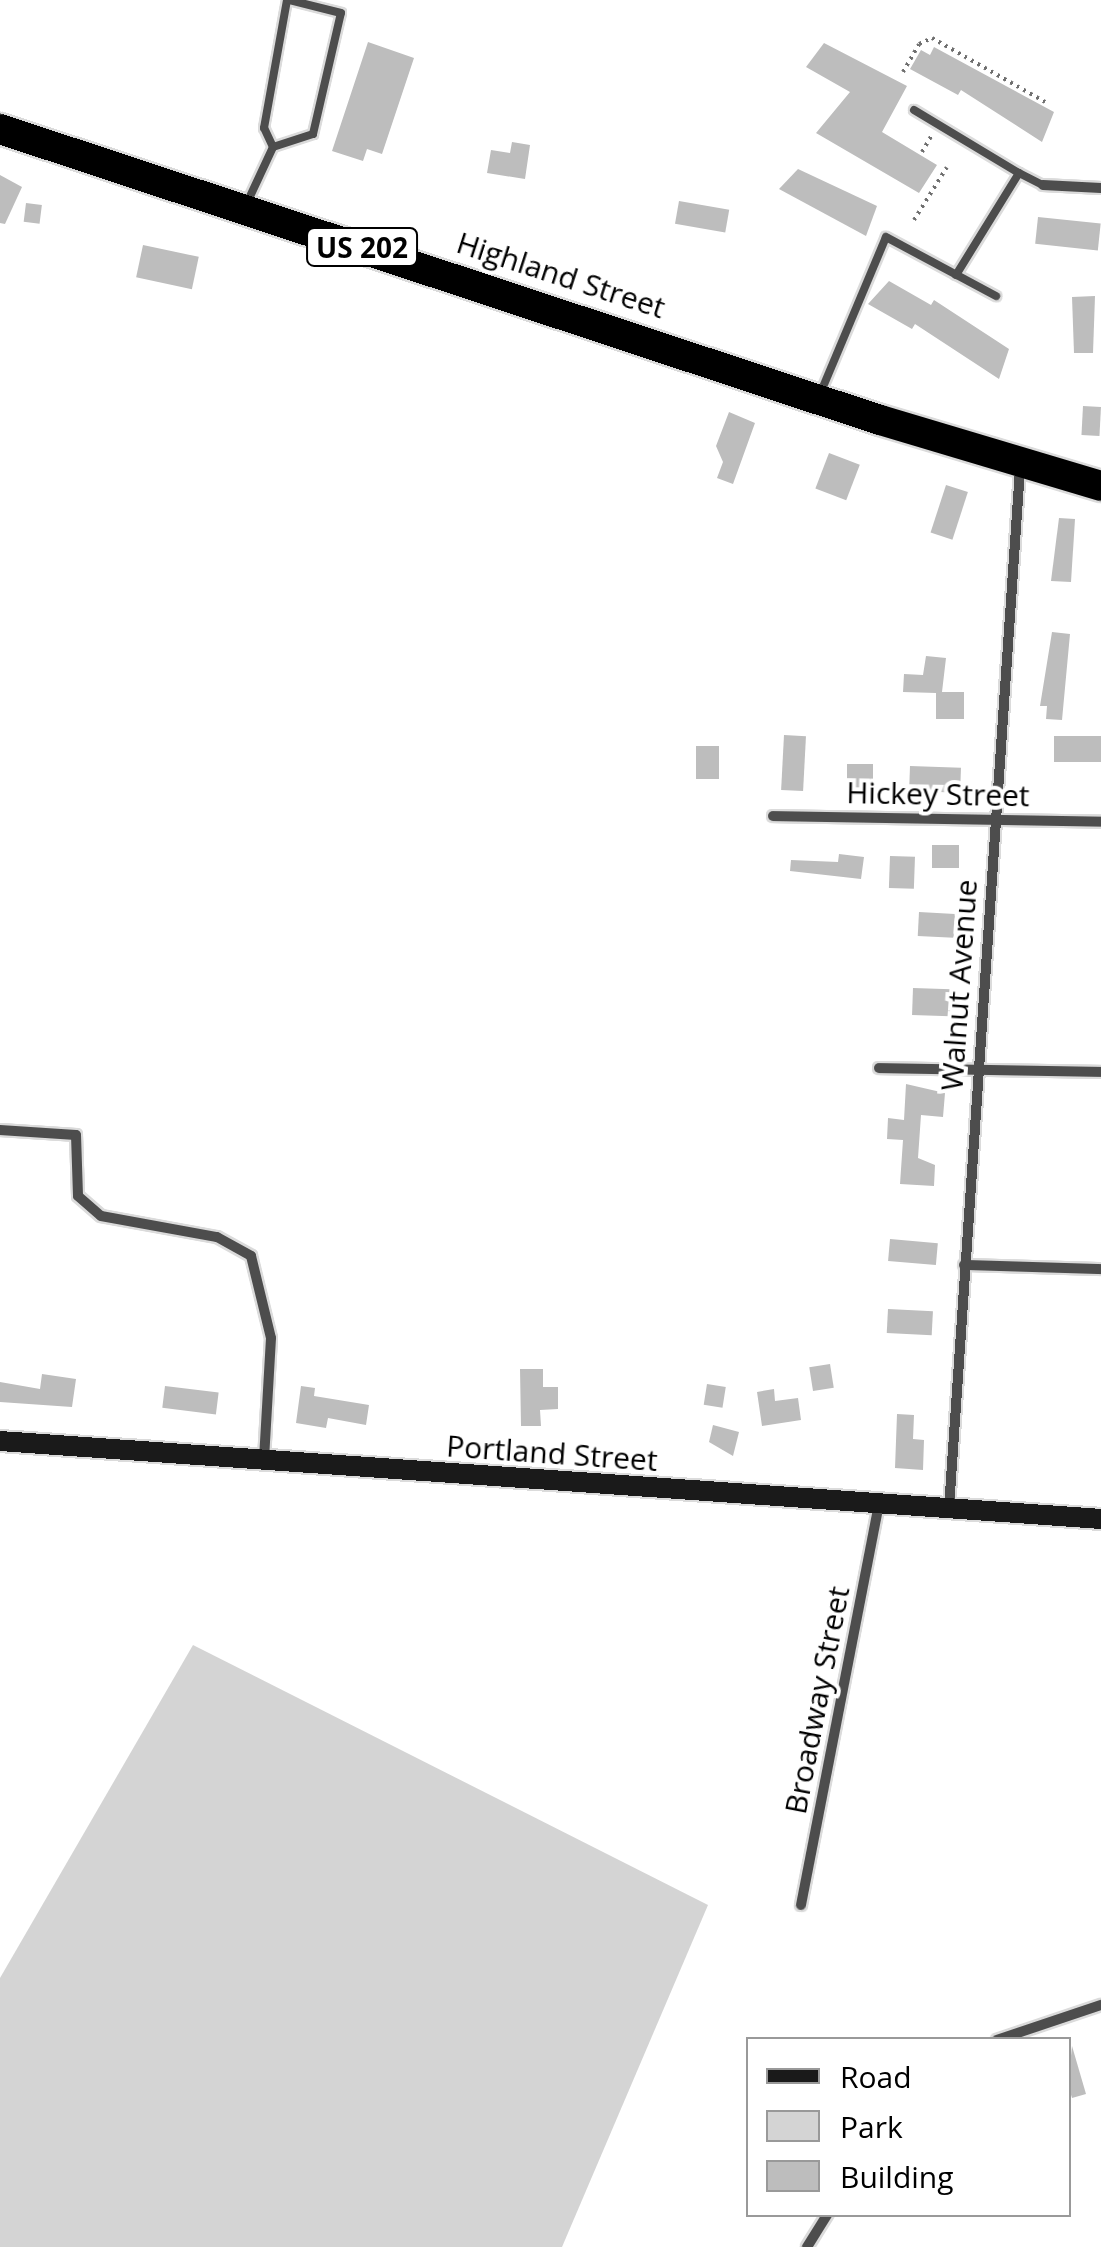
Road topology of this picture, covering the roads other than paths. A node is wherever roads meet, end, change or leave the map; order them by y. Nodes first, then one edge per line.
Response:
1 (288, 0) edge
2 (914, 110) dead end
3 (0, 129) edge
4 (273, 147) junction
5 (1019, 173) junction
6 (1042, 185) joint
7 (1101, 188) edge
8 (244, 209) junction
9 (956, 275) junction
10 (996, 296) dead end
11 (819, 399) junction
12 (1021, 465) junction
13 (1101, 486) edge
14 (774, 816) dead end
15 (994, 821) junction
16 (1101, 822) edge
17 (880, 1068) dead end
18 (978, 1070) junction
19 (1101, 1072) edge
20 (0, 1130) edge
21 (964, 1265) junction
22 (1101, 1269) edge
23 (0, 1441) edge
24 (264, 1461) junction
25 (879, 1505) junction
26 (950, 1509) junction
27 (1101, 1519) edge
28 (802, 1905) dead end
29 (1101, 2005) edge
30 (1007, 2037) edge
31 (826, 2217) edge
32 (807, 2247) edge

1 - 4 lane
1 - 4 lane
2 - 5 lane
3 - 8 highway, Highland Street / US 202
4 - 8 lane
5 - 6 lane
5 - 9 lane
6 - 7 street
8 - 11 highway, Highland Street / US 202
9 - 10 lane
9 - 11 lane
11 - 12 highway, Highland Street / US 202
12 - 13 highway, Highland Street / US 202
12 - 15 street, Walnut Avenue
14 - 15 street, Hickey Street
15 - 16 street, Hickey Street
15 - 18 street, Walnut Avenue
17 - 18 street
18 - 19 street
18 - 21 street, Walnut Avenue
20 - 24 street
21 - 22 street
21 - 26 street, Walnut Avenue
23 - 24 street, Portland Street
24 - 25 street, Portland Street
25 - 26 street, Portland Street
25 - 28 street, Broadway Street
26 - 27 street, Portland Street
29 - 30 street
31 - 32 street

